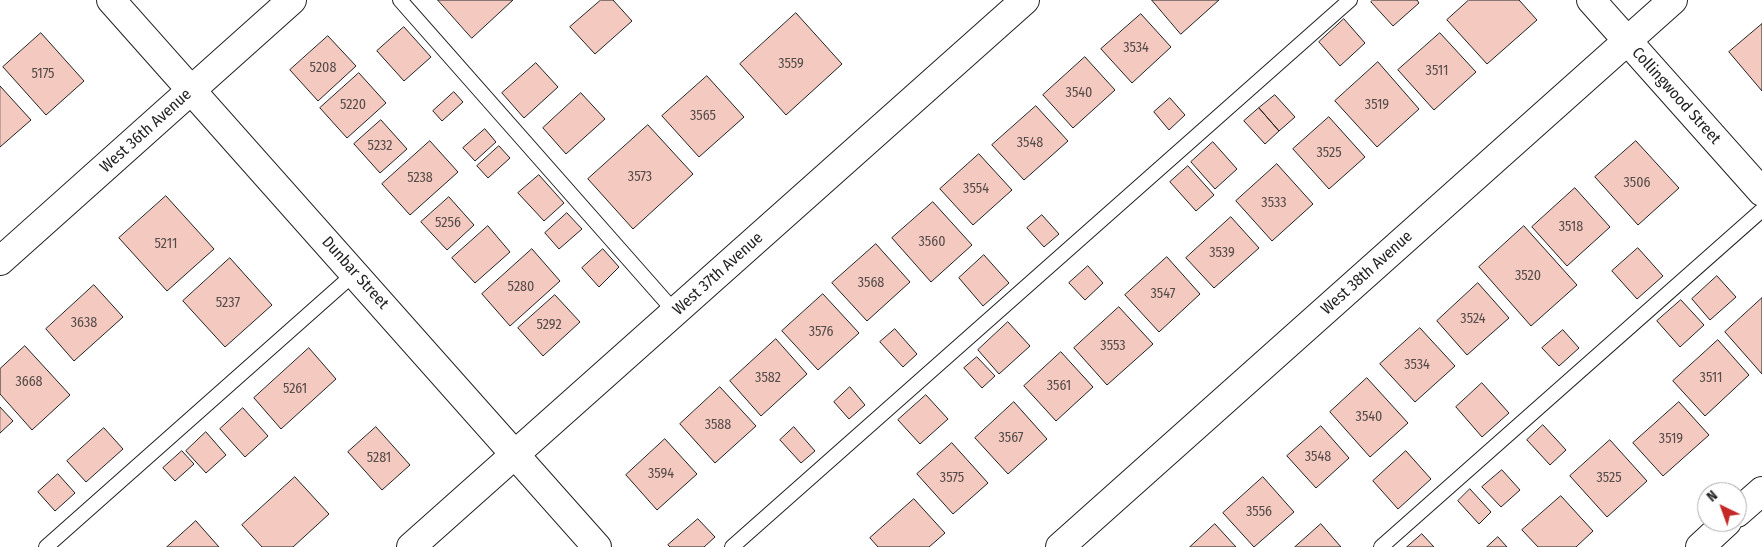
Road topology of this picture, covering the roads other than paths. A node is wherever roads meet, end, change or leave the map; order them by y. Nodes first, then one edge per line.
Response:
1 (111, 0) edge
2 (292, 0) edge
3 (400, 0) edge
4 (1025, 0) edge
5 (1350, 0) edge
6 (1591, 0) edge
7 (1673, 0) edge
8 (1627, 41) junction
9 (191, 90) junction
10 (1762, 192) edge
11 (1762, 210) edge
12 (0, 261) edge
13 (354, 273) junction
14 (675, 312) junction
15 (516, 454) junction
16 (1762, 491) edge
17 (1747, 505) edge
18 (1717, 532) edge
19 (46, 547) edge
20 (411, 547) edge
21 (598, 547) edge
22 (732, 547) edge
23 (1060, 547) edge
24 (1381, 547) edge
25 (1700, 547) edge

1 - 9 street, Dunbar Street
2 - 9 street, West 36th Avenue
3 - 14 lane
4 - 14 street, West 37th Avenue
5 - 22 lane
6 - 8 street, Collingwood Street
7 - 8 street, West 38th Avenue
8 - 10 street, Collingwood Street
8 - 23 street, West 38th Avenue
9 - 12 street, West 36th Avenue
9 - 13 street, Dunbar Street
11 - 24 lane
13 - 15 street, Dunbar Street
13 - 19 lane
14 - 15 street, West 37th Avenue
15 - 20 street, West 37th Avenue
15 - 21 street, Dunbar Street
16 - 17 street
18 - 25 street

